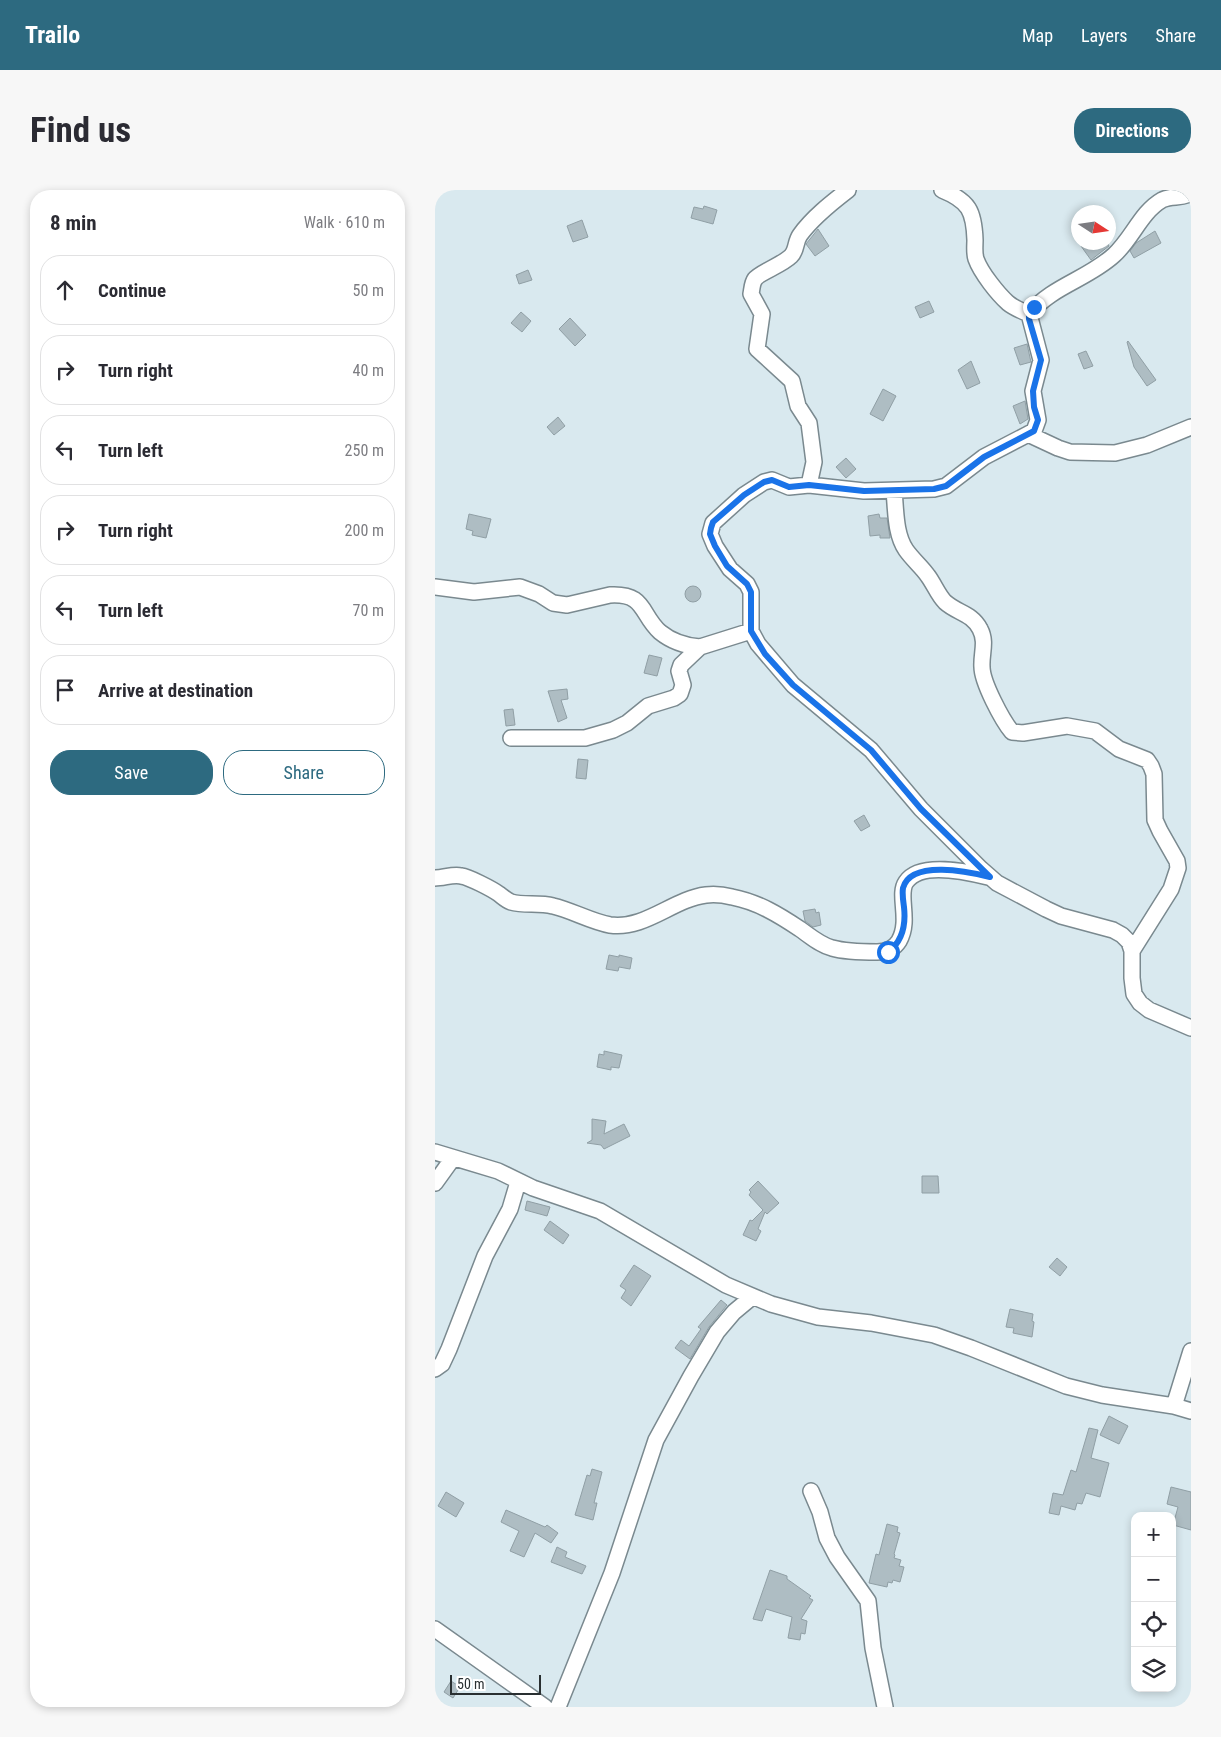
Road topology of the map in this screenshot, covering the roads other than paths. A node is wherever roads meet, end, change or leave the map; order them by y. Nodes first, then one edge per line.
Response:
1 (848, 190) edge
2 (942, 190) edge
3 (1191, 193) edge
4 (1029, 314) junction
5 (1191, 427) edge
6 (1028, 434) junction
7 (809, 485) junction
8 (894, 491) junction
9 (435, 587) edge
10 (751, 631) junction
11 (700, 647) junction
12 (511, 738) dead end
13 (990, 877) junction
14 (435, 878) edge
15 (1131, 951) junction
16 (1191, 1028) edge
17 (435, 1152) edge
18 (453, 1158) junction
19 (518, 1182) junction
20 (435, 1183) edge
21 (752, 1297) junction
22 (1191, 1350) edge
23 (435, 1369) edge
24 (1174, 1406) junction
25 (1191, 1411) edge
26 (811, 1492) dead end
27 (435, 1629) edge
28 (545, 1707) edge
29 (558, 1707) edge
30 (885, 1707) edge

1 - 7 street
2 - 4 street
3 - 4 street
4 - 6 street
5 - 6 street
6 - 8 street
7 - 8 street
7 - 10 street
8 - 15 street
9 - 11 street
10 - 11 street
10 - 13 street
11 - 12 street
13 - 14 street
13 - 15 street
15 - 16 street
17 - 18 street
18 - 19 street
18 - 20 street
19 - 21 street
19 - 23 street
21 - 24 street
21 - 29 street
22 - 24 street
24 - 25 street
26 - 30 street
27 - 28 street

